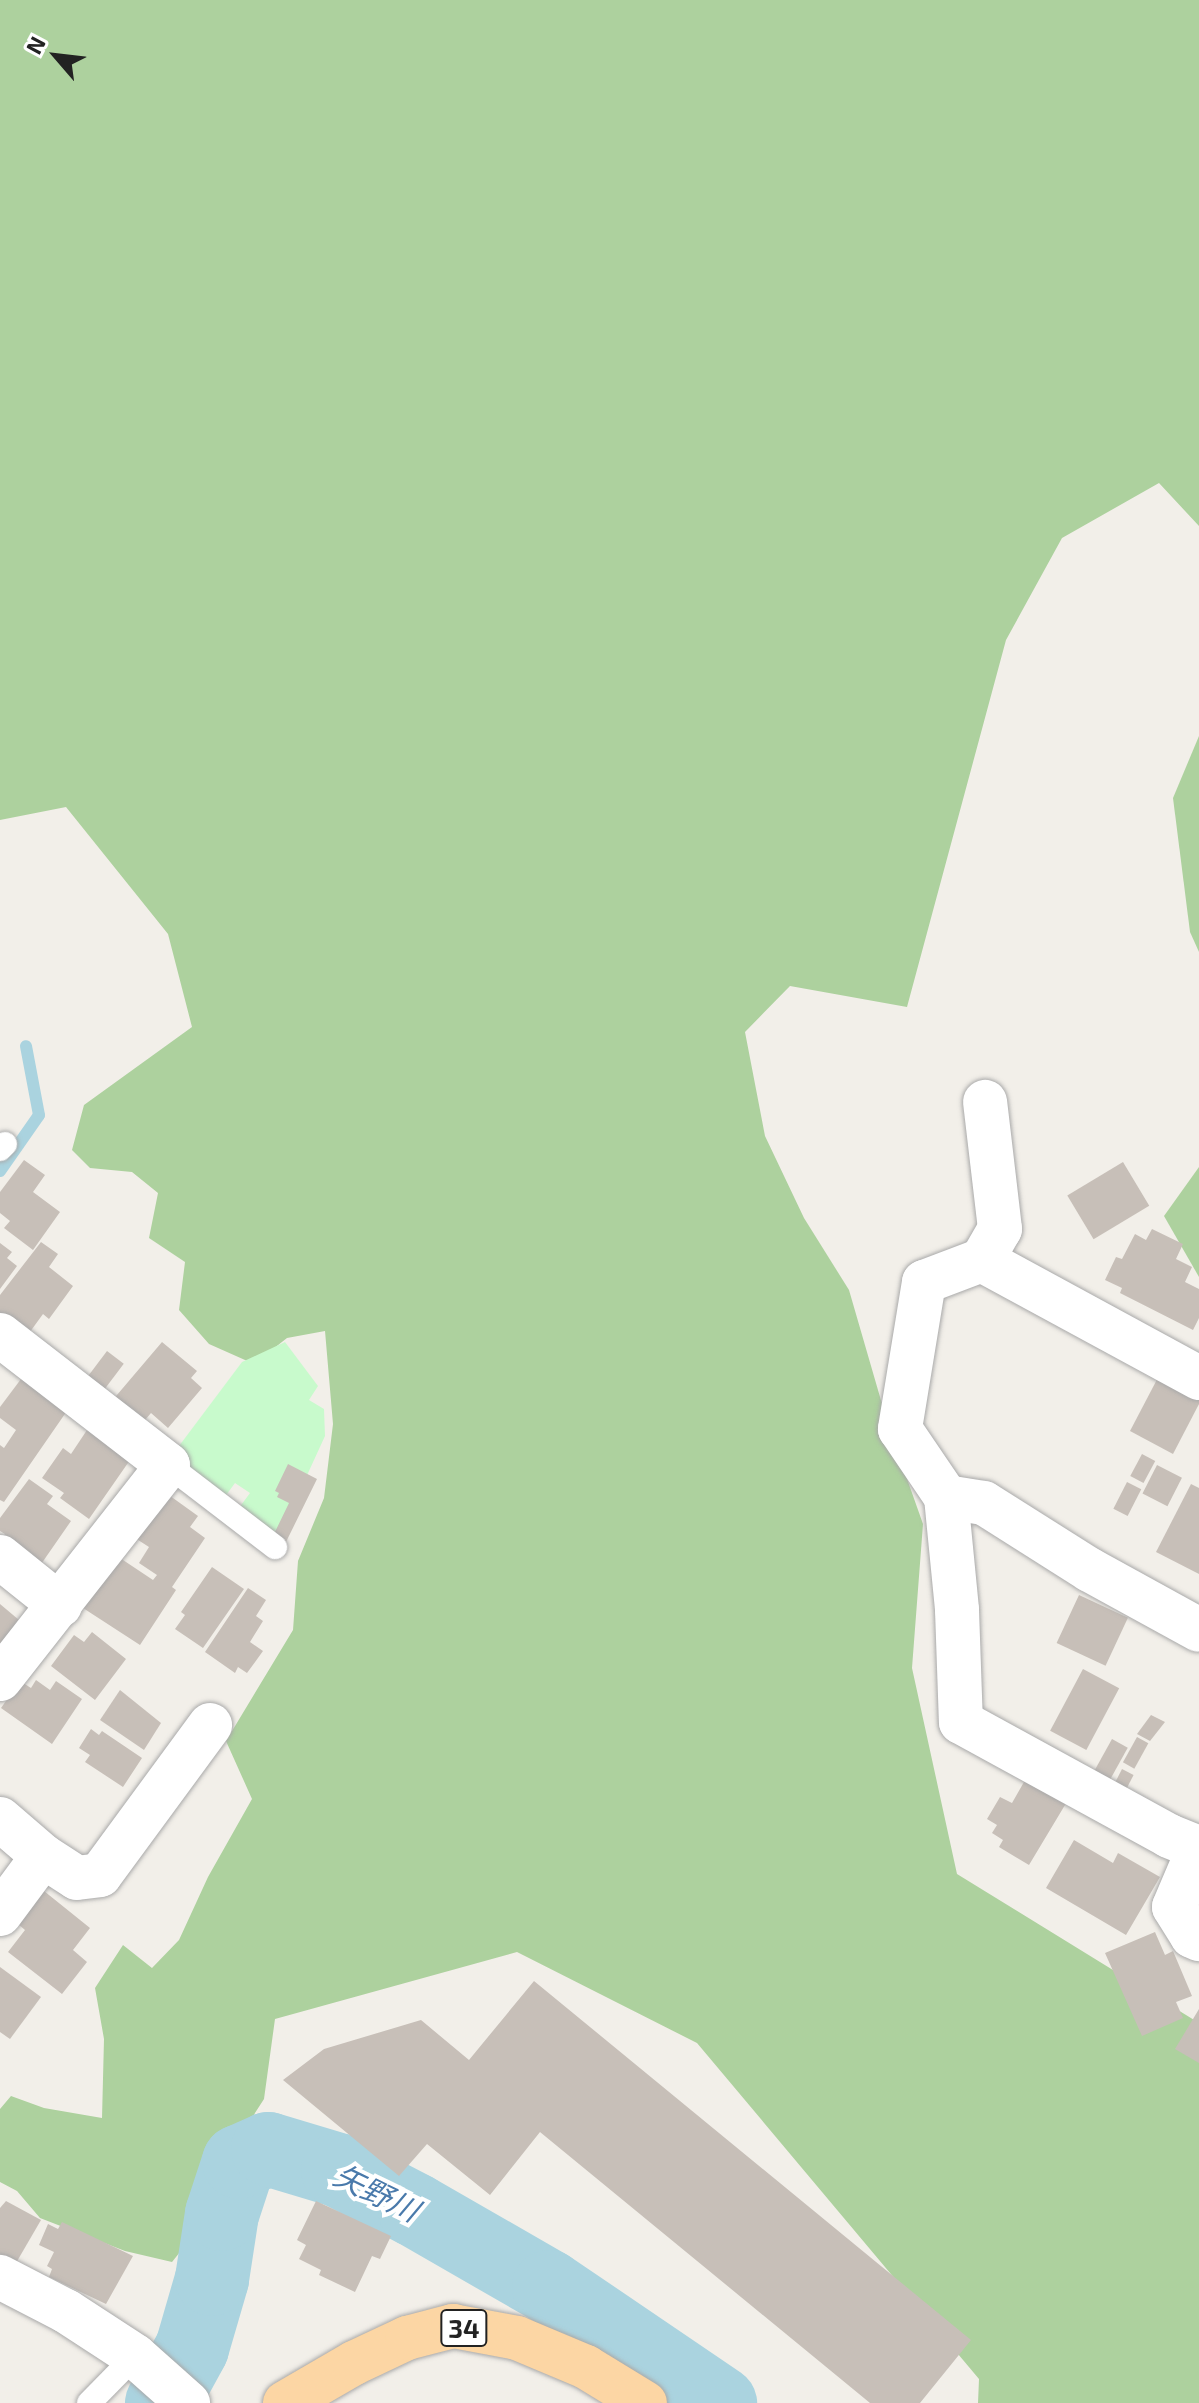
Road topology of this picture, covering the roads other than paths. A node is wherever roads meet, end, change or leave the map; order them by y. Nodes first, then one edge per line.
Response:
1 (985, 1102) dead end
2 (982, 1260) junction
3 (0, 1335) edge
4 (1199, 1378) edge
5 (168, 1465) junction
6 (946, 1497) junction
7 (275, 1547) dead end
8 (0, 1557) edge
9 (60, 1605) junction
10 (1199, 1630) edge
11 (0, 1679) edge
12 (210, 1725) dead end
13 (0, 1819) edge
14 (1199, 1848) edge
15 (43, 1856) junction
16 (0, 1914) edge
17 (1199, 1939) edge
18 (0, 2277) edge
19 (135, 2356) junction
20 (89, 2403) edge
21 (188, 2403) edge
22 (285, 2403) edge
23 (645, 2403) edge

1 - 2 street
2 - 4 street
2 - 6 street
3 - 5 street
5 - 7 lane
5 - 9 street
6 - 10 street
6 - 14 street
8 - 9 street
9 - 11 street
12 - 15 street
13 - 15 street
14 - 17 street
15 - 16 street
18 - 19 street
19 - 20 lane
19 - 21 street
22 - 23 main road, 34

